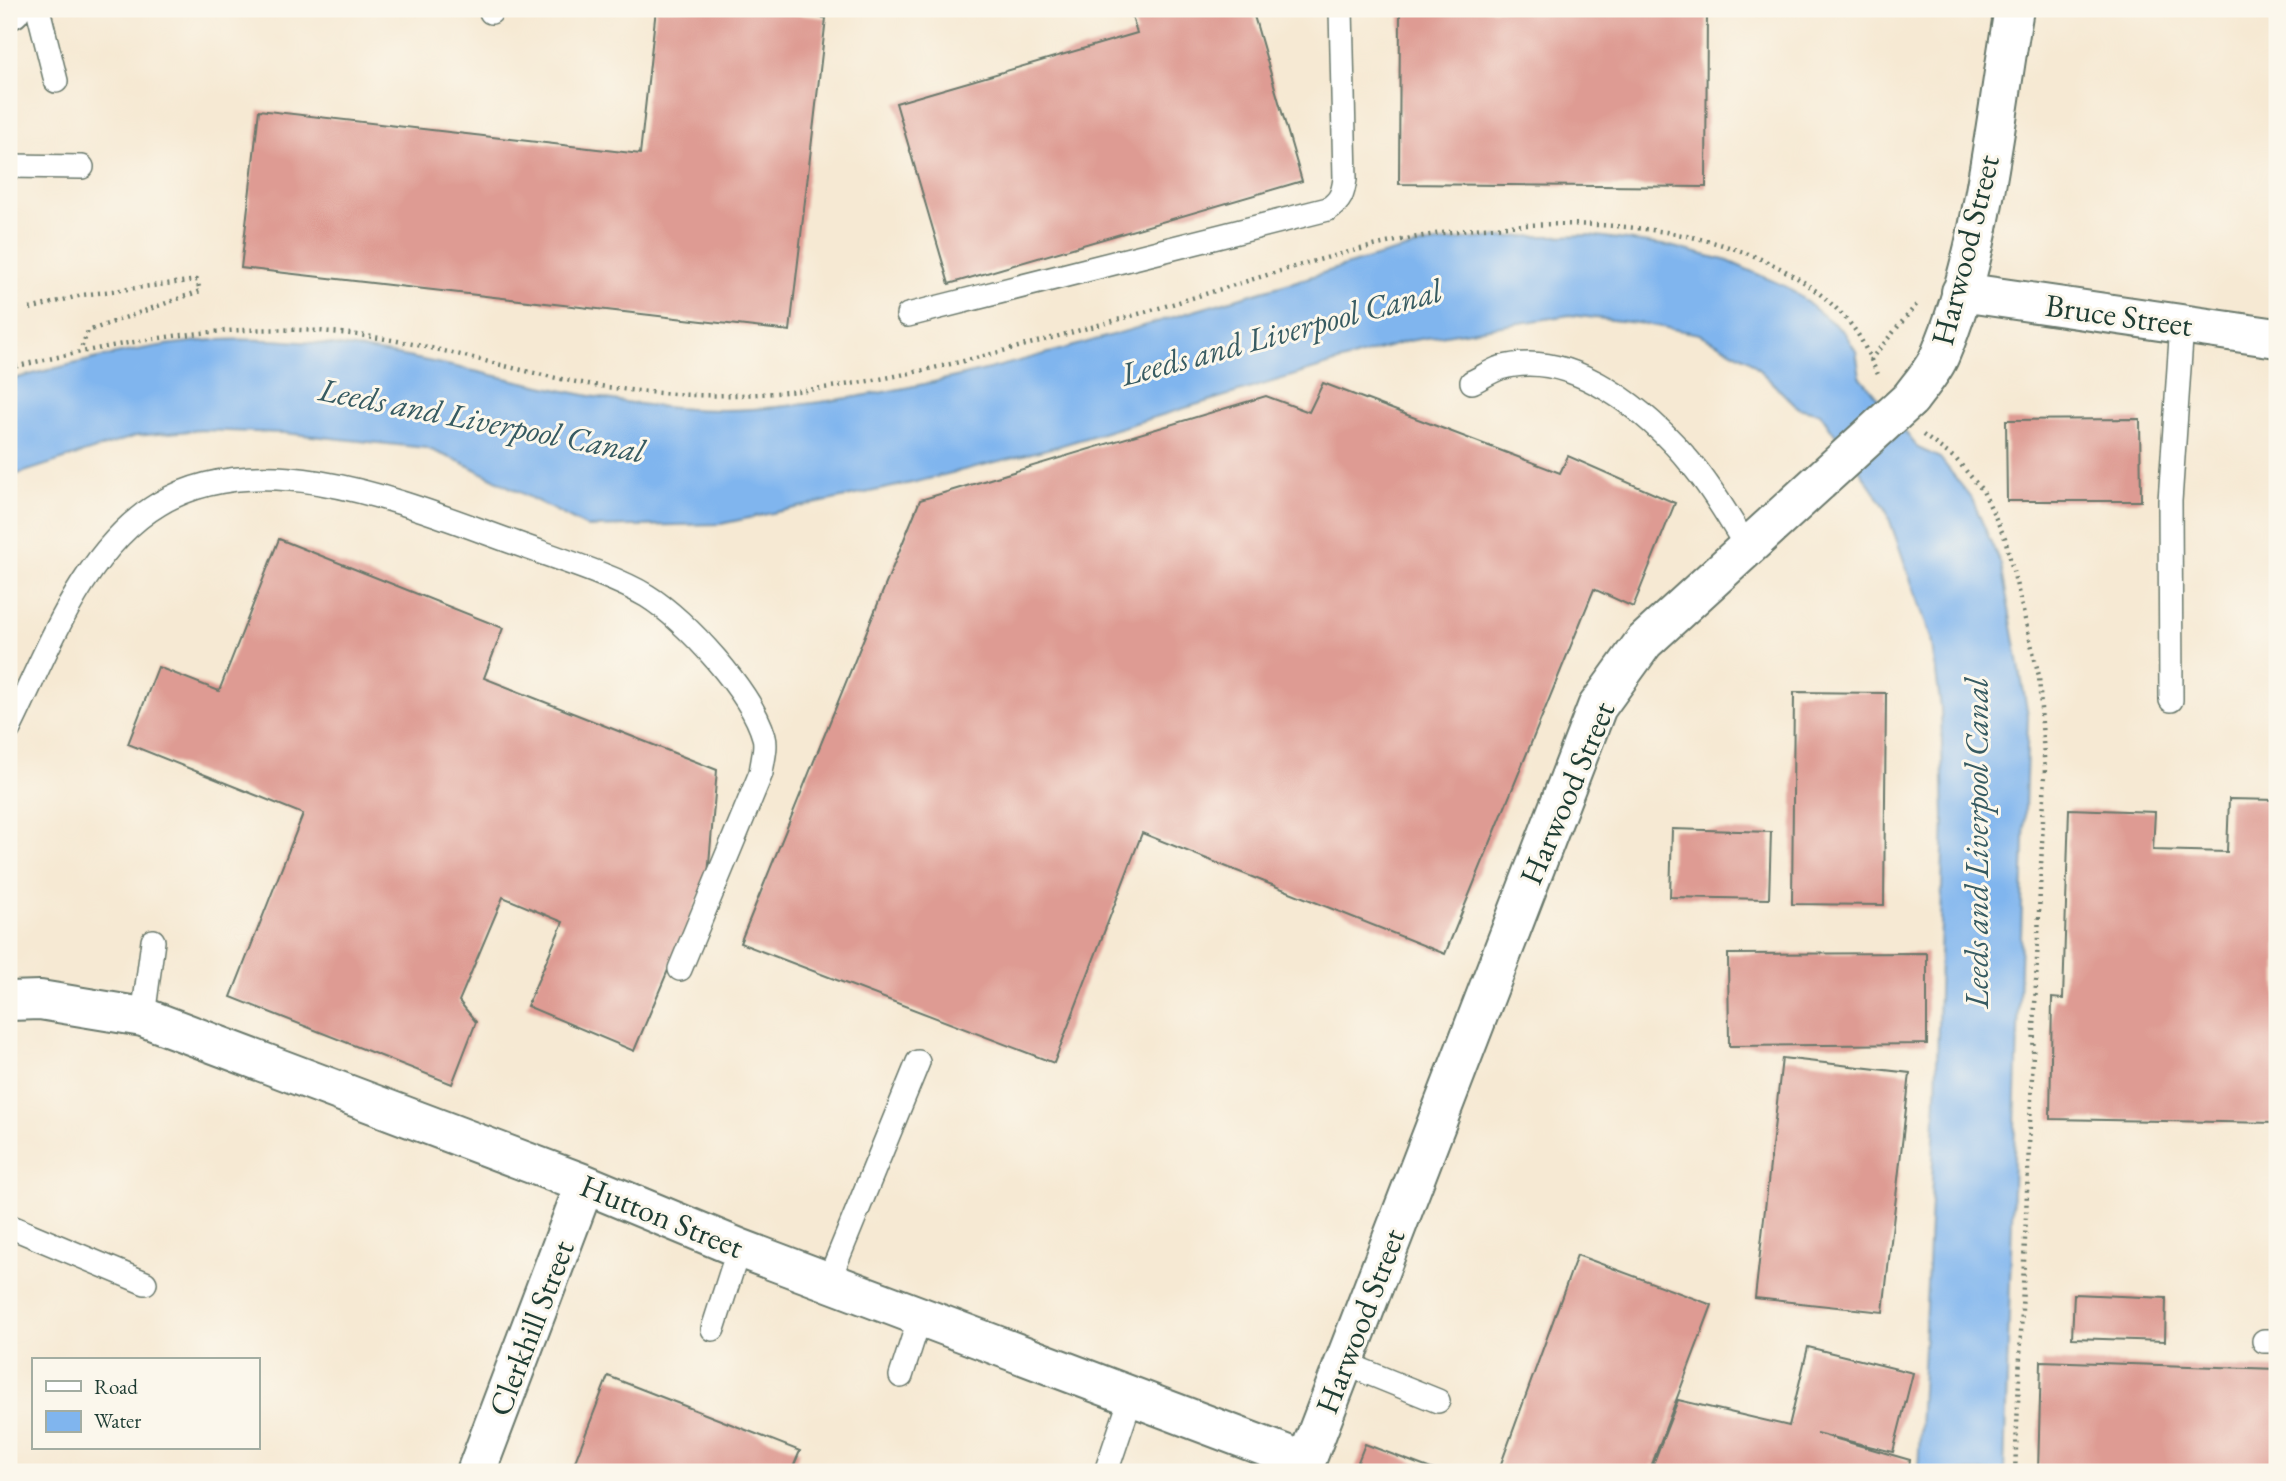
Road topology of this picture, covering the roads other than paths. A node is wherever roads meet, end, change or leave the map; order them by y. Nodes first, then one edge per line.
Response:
1 (38, 9) edge
2 (1341, 9) edge
3 (2014, 9) edge
4 (55, 81) dead end
5 (9, 166) edge
6 (82, 167) dead end
7 (1961, 292) junction
8 (908, 315) dead end
9 (2182, 324) junction
10 (2277, 338) edge
11 (1472, 382) dead end
12 (1747, 547) junction
13 (2171, 700) dead end
14 (9, 729) edge
15 (153, 941) dead end
16 (680, 969) dead end
17 (10, 1001) edge
18 (143, 1017) junction
19 (918, 1062) dead end
20 (585, 1184) junction
21 (9, 1226) edge
22 (739, 1248) junction
23 (828, 1282) junction
24 (145, 1283) dead end
25 (920, 1317) junction
26 (713, 1329) dead end
27 (1344, 1363) junction
28 (901, 1376) dead end
29 (1132, 1395) junction
30 (1438, 1401) dead end
31 (1304, 1467) edge
32 (476, 1472) edge
33 (1106, 1472) edge

1 - 4 lane
2 - 8 lane
3 - 7 street, Harwood Street
5 - 6 lane
7 - 9 street, Bruce Street
7 - 12 street, Harwood Street, bridge
9 - 10 street, Bruce Street
9 - 13 lane
11 - 12 lane
12 - 27 street, Harwood Street
14 - 16 lane
15 - 18 lane
17 - 18 street, Hutton Street
18 - 20 street, Hutton Street
19 - 23 lane
20 - 22 street, Hutton Street
20 - 32 street, Clerkhill Street
21 - 24 lane
22 - 23 street, Hutton Street
22 - 26 lane
23 - 25 street, Hutton Street
25 - 28 lane
25 - 29 street, Hutton Street
27 - 30 lane
27 - 31 street, Harwood Street
29 - 31 street, Hutton Street
29 - 33 lane

